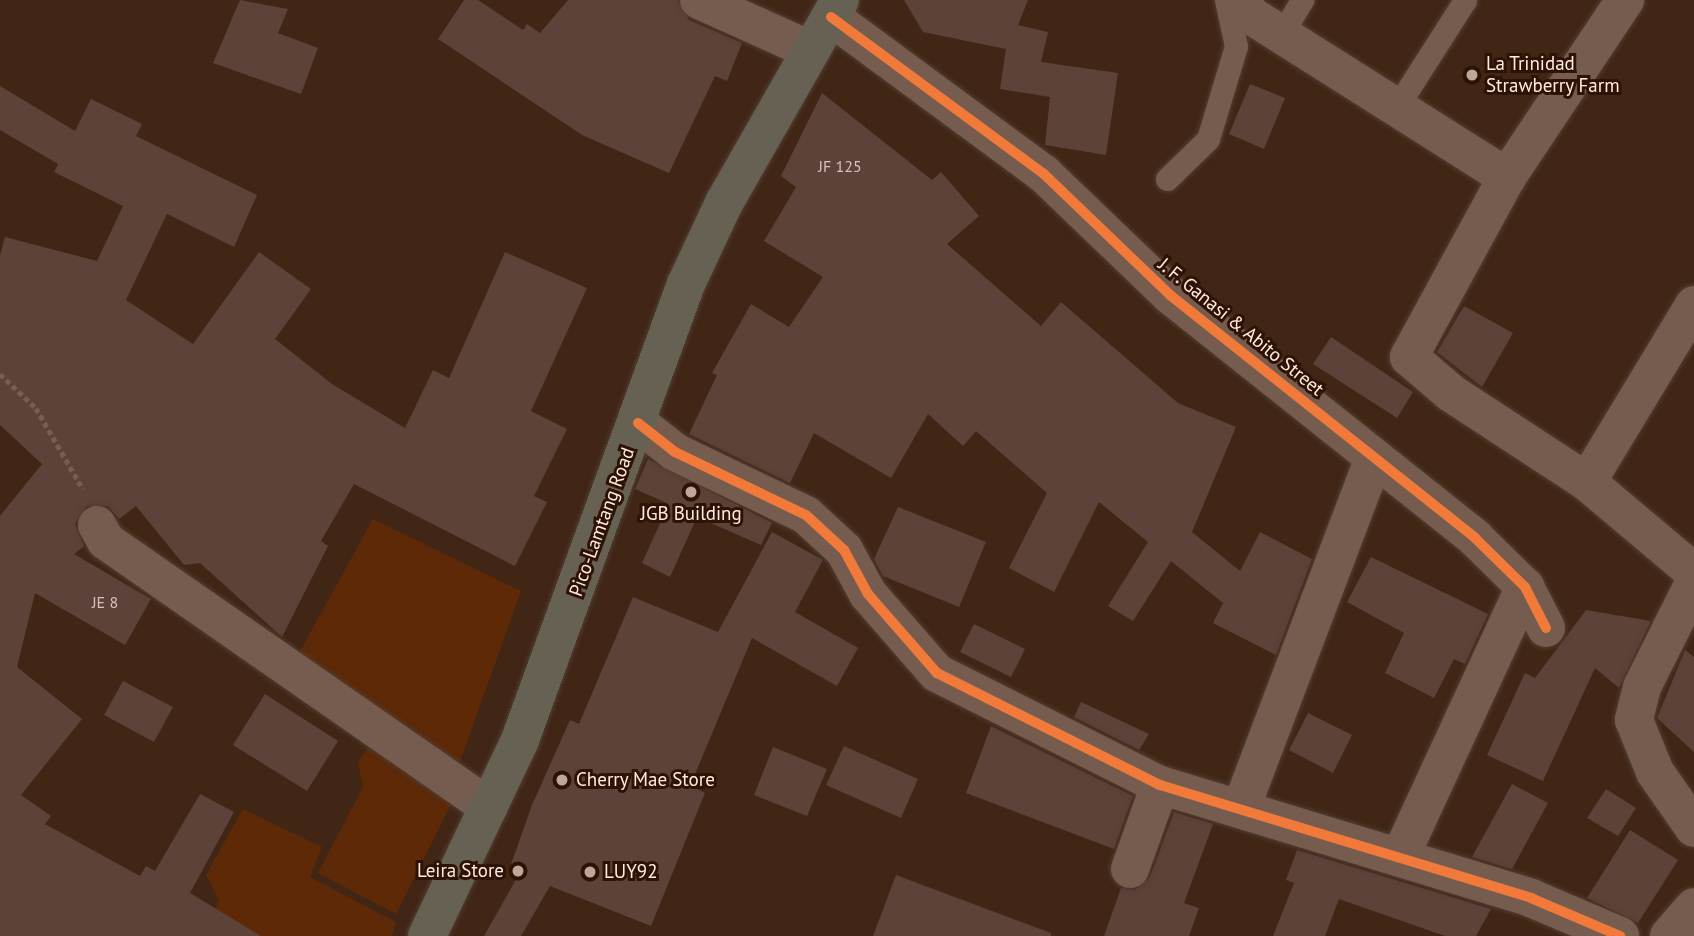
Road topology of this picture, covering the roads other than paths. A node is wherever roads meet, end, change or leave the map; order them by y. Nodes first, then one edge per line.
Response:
1 (698, 0) edge
2 (1226, 0) edge
3 (1238, 0) edge
4 (1302, 0) edge
5 (1465, 0) edge
6 (1625, 0) edge
7 (836, 9) edge
8 (1281, 35) junction
9 (808, 49) junction
10 (1396, 108) junction
11 (1507, 177) junction
12 (1167, 179) dead end
13 (1694, 305) edge
14 (638, 423) junction
15 (1373, 460) junction
16 (1587, 482) junction
17 (97, 526) road end
18 (1694, 572) edge
19 (1694, 583) edge
20 (1525, 587) junction
21 (1546, 628) dead end
22 (1160, 785) junction
23 (488, 807) junction
24 (1241, 808) junction
25 (1694, 828) edge
26 (1400, 857) junction
27 (1130, 869) dead end
28 (1694, 906) edge
29 (432, 935) edge
30 (1620, 936) edge
31 (1669, 936) edge

1 - 9 street
2 - 12 lane
3 - 8 street
4 - 8 lane
5 - 10 lane
6 - 11 street
7 - 9 main road, Pico-Lamtang Road
7 - 15 street, J. F. Ganasi & Abito Street
8 - 10 street
9 - 14 main road, Pico-Lamtang Road
10 - 11 street
11 - 16 street
13 - 16 street
14 - 22 street
14 - 23 main road, Pico-Lamtang Road
15 - 20 street, J. F. Ganasi & Abito Street
15 - 24 street
16 - 18 street
17 - 23 street
19 - 25 street
20 - 21 street, J. F. Ganasi & Abito Street
20 - 26 street
22 - 24 street
22 - 27 street
23 - 29 main road, Pico-Lamtang Road
24 - 26 street
26 - 30 street
28 - 31 street

